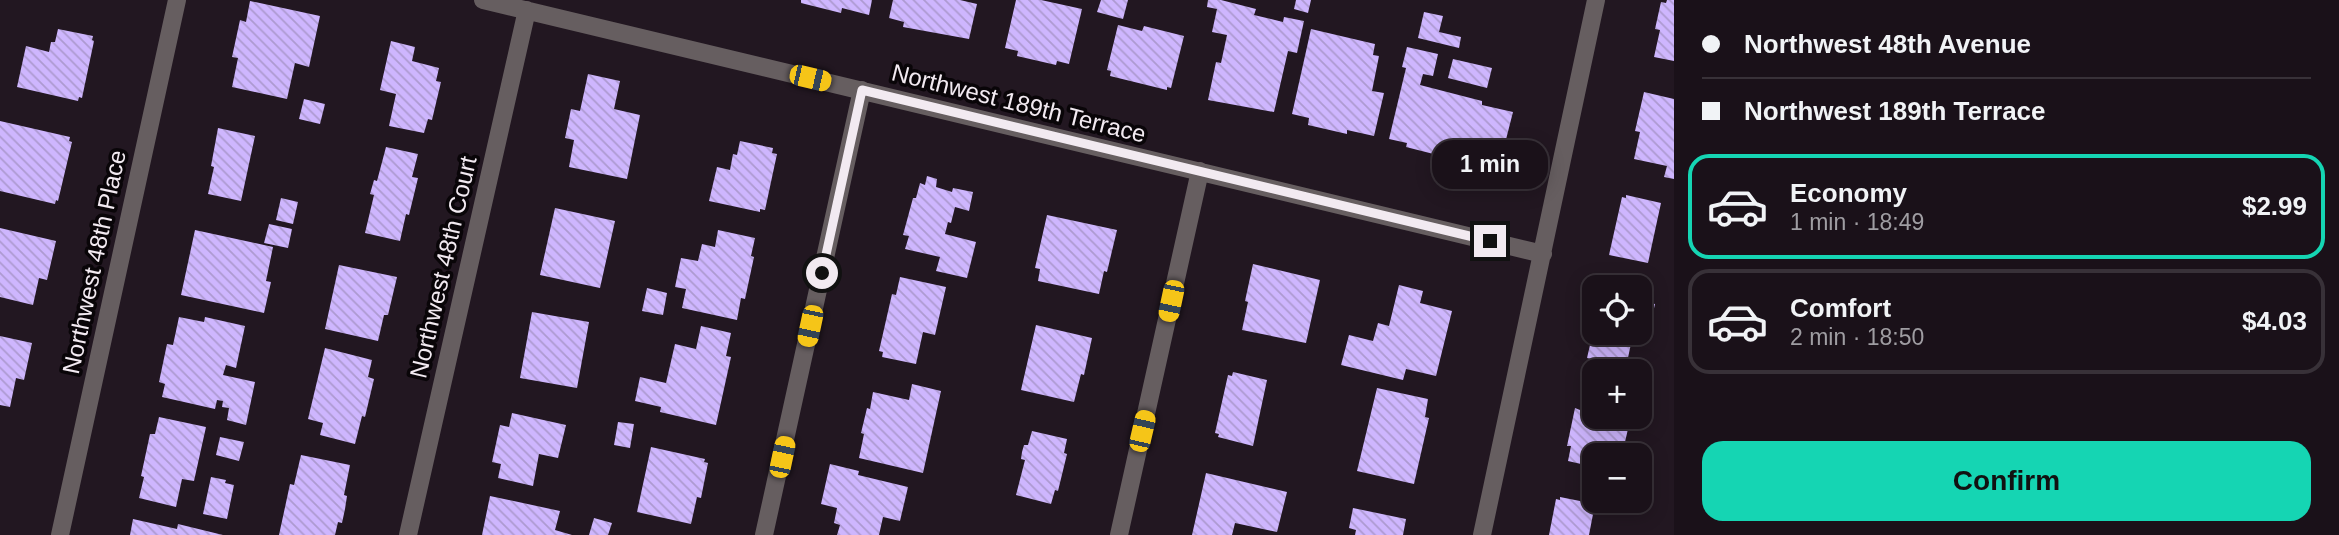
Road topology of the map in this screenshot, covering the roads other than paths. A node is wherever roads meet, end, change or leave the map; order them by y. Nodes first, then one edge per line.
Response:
1 (177, 0) edge
2 (483, 0) edge
3 (1596, 0) edge
4 (527, 10) junction
5 (862, 90) junction
6 (1200, 171) junction
7 (1543, 254) junction
8 (60, 535) edge
9 (408, 535) edge
10 (764, 535) edge
11 (1119, 535) edge
12 (1482, 535) edge

1 - 8 street, Northwest 48th Place
2 - 4 street, Northwest 189th Terrace
3 - 7 street
4 - 5 street, Northwest 189th Terrace
4 - 9 street, Northwest 48th Court
5 - 6 street, Northwest 189th Terrace
5 - 10 street
6 - 7 street, Northwest 189th Terrace
6 - 11 street
7 - 12 street

